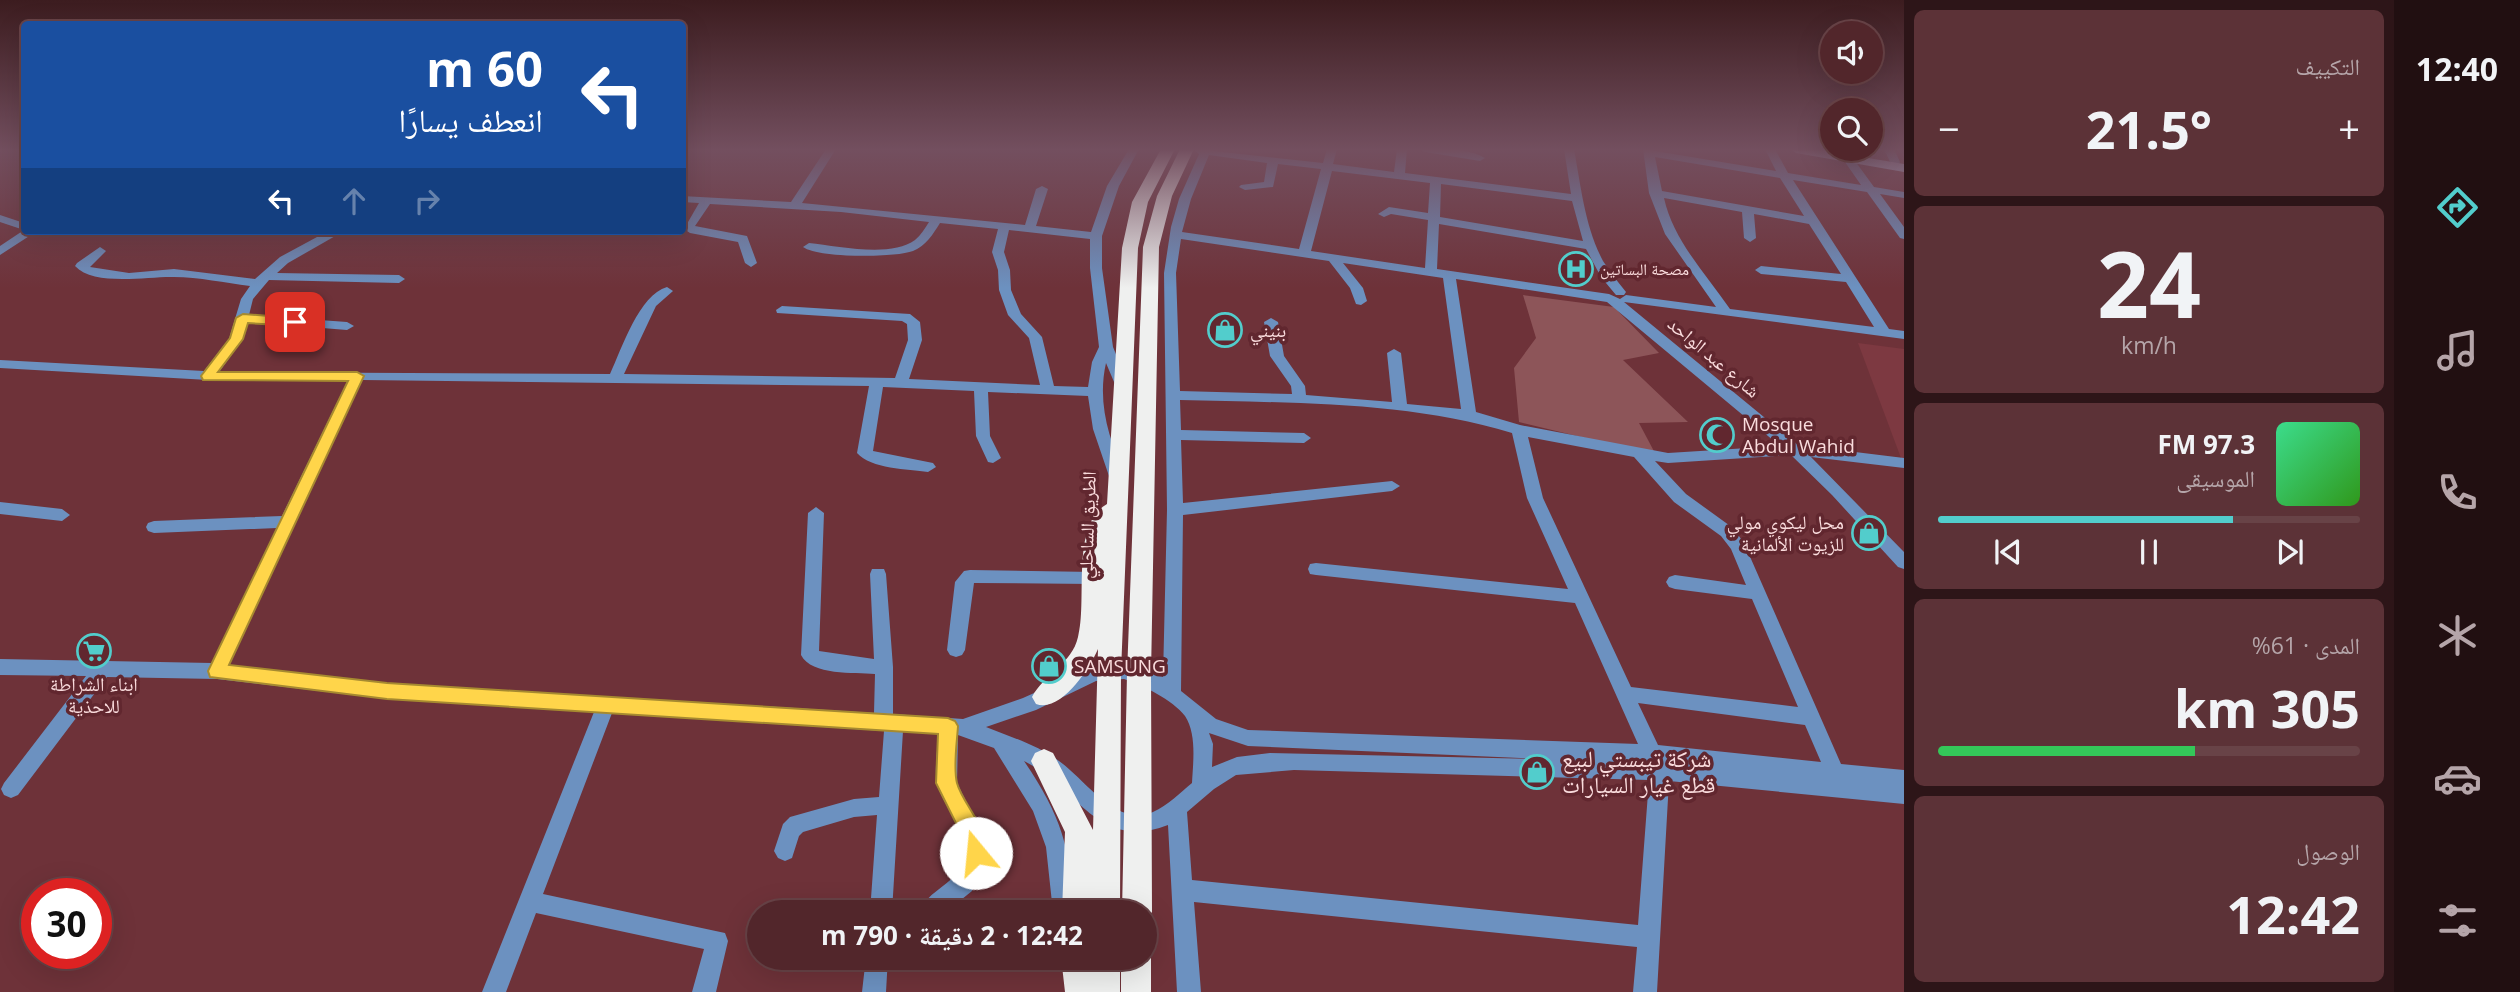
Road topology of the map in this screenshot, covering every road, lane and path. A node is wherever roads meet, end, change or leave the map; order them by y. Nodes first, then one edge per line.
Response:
1 (801, 195) edge
2 (1040, 195) edge
3 (1110, 195) edge
4 (1139, 195) edge
5 (1144, 195) edge
6 (1164, 195) edge
7 (1186, 195) edge
8 (1319, 195) edge
9 (1435, 195) edge
10 (1557, 195) edge
11 (1656, 195) edge
12 (1668, 195) edge
13 (1797, 195) edge
14 (1875, 195) edge
15 (1577, 198) joint
16 (686, 199) edge
17 (706, 201) junction
18 (1140, 202) junction
19 (794, 206) junction
20 (1748, 209) junction
21 (1384, 214) dead end
22 (937, 219) junction
23 (1434, 219) junction
24 (1814, 221) junction
25 (1004, 227) junction
26 (1029, 230) junction
27 (25, 235) edge
28 (330, 235) edge
29 (1176, 235) junction
30 (1096, 236) junction
31 (1904, 236) edge
32 (1750, 239) dead end
33 (1589, 246) junction
34 (808, 247) dead end
35 (0, 251) edge
36 (100, 251) dead end
37 (1304, 253) junction
38 (1335, 260) junction
39 (751, 263) dead end
40 (1761, 270) dead end
41 (1431, 271) junction
42 (1449, 274) junction
43 (261, 279) junction
44 (399, 279) dead end
45 (1850, 279) junction
46 (667, 290) dead end
47 (1616, 296) junction
48 (1361, 300) dead end
49 (782, 310) dead end
50 (1726, 312) junction
51 (243, 318) junction
52 (1271, 322) dead end
53 (346, 326) dead end
54 (1885, 332) junction
55 (1904, 335) edge
56 (1106, 347) junction
57 (1394, 353) dead end
58 (0, 364) edge
59 (208, 376) junction
60 (357, 376) junction
61 (615, 378) junction
62 (877, 382) junction
63 (901, 383) junction
64 (981, 387) junction
65 (1048, 390) junction
66 (1124, 390) junction
67 (1094, 393) junction
68 (1173, 395) junction
69 (1300, 398) junction
70 (1400, 408) junction
71 (1469, 415) junction
72 (1519, 430) junction
73 (1174, 435) junction
74 (1304, 438) dead end
75 (1795, 450) junction
76 (1640, 454) junction
77 (993, 458) dead end
78 (1904, 463) edge
79 (928, 467) dead end
80 (1117, 476) junction
81 (1392, 486) dead end
82 (0, 508) edge
83 (1116, 508) junction
84 (1175, 510) junction
85 (816, 513) dead end
86 (62, 515) dead end
87 (288, 522) junction
88 (154, 527) dead end
89 (1904, 563) edge
90 (1317, 569) dead end
91 (878, 574) dead end
92 (1094, 578) junction
93 (1675, 582) dead end
94 (1758, 593) junction
95 (1578, 597) junction
96 (956, 650) dead end
97 (0, 667) edge
98 (884, 667) junction
99 (103, 668) junction
100 (217, 671) junction
101 (1109, 672) junction
102 (1139, 674) junction
103 (1626, 694) junction
104 (1172, 695) junction
105 (1045, 697) junction
106 (605, 707) junction
107 (1194, 713) junction
108 (1809, 717) junction
109 (888, 723) junction
110 (956, 727) junction
111 (1001, 742) junction
112 (1044, 761) junction
113 (1656, 762) junction
114 (1835, 772) junction
115 (1904, 779) edge
116 (1202, 787) junction
117 (11, 789) dead end
118 (1904, 795) edge
119 (890, 805) junction
120 (1177, 808) junction
121 (1105, 814) junction
122 (1137, 824) junction
123 (785, 851) dead end
124 (1184, 890) junction
125 (882, 900) edge
126 (944, 900) edge
127 (1063, 900) edge
128 (1077, 900) edge
129 (1105, 900) edge
130 (1137, 900) edge
131 (528, 901) junction
132 (1649, 937) junction
133 (876, 970) edge
134 (1086, 970) edge
135 (1136, 970) edge
136 (494, 992) edge
137 (704, 992) edge
138 (874, 992) edge
139 (1105, 992) edge
140 (1136, 992) edge
141 (1189, 992) edge
142 (1645, 992) edge

1 - 19 street
2 - 26 street
3 - 30 street
4 - 18 highway
5 - 18 highway, الطريق الساحلي
6 - 102 highway
7 - 29 street
8 - 37 street
9 - 23 street
10 - 15 street
11 - 50 street
12 - 20 street
13 - 24 street
14 - 31 street
15 - 33 street, شارع عبد الواحد
16 - 17 street
17 - 19 street
17 - 39 street
18 - 66 highway, الطريق الساحلي
19 - 22 street
20 - 24 street
20 - 32 street
21 - 23 street
22 - 25 street
22 - 34 street
23 - 33 street
23 - 41 street
24 - 45 street
25 - 26 street
25 - 65 street
26 - 30 street
27 - 35 street
28 - 43 street
29 - 37 street
29 - 68 street
30 - 56 street
33 - 47 street, شارع عبد الواحد
36 - 43 street
37 - 38 street
38 - 41 street
38 - 48 street
40 - 45 street
41 - 42 street
42 - 47 street
42 - 71 street
43 - 44 street
43 - 51 street
45 - 54 street
46 - 61 street
47 - 50 street
47 - 75 street, شارع عبد الواحد
49 - 63 street
50 - 54 street
51 - 53 street
51 - 59 street
52 - 69 street
54 - 55 street
56 - 66 street
56 - 67 street
57 - 70 street
58 - 59 street
59 - 60 street
60 - 61 street
60 - 87 street
61 - 62 street
62 - 63 street
62 - 79 street
63 - 64 street
64 - 65 street
64 - 77 street
65 - 67 street
66 - 80 highway, الطريق الساحلي
67 - 80 street
68 - 69 street
68 - 73 street
69 - 70 street
70 - 71 street
71 - 72 street
72 - 76 street
72 - 95 street
73 - 74 street
73 - 84 street
75 - 76 street
75 - 78 street
75 - 89 street, شارع عبد الواحد
76 - 94 street
80 - 83 highway, الطريق الساحلي
81 - 84 street
82 - 86 street
83 - 92 highway
83 - 101 highway, الطريق الساحلي
84 - 104 street
85 - 98 street
87 - 88 street
87 - 100 street
90 - 95 street
91 - 98 street
92 - 96 street
92 - 105 highway
93 - 94 street
94 - 108 street
95 - 103 street
97 - 99 street
98 - 109 street
99 - 100 street
99 - 117 street
100 - 106 street
101 - 102 street
101 - 105 street
101 - 121 highway, الطريق الساحلي
102 - 104 street
102 - 122 highway
103 - 108 street
103 - 113 street
104 - 107 street
105 - 110 street
106 - 109 street
106 - 131 street
107 - 113 street
107 - 116 street
108 - 114 street
109 - 110 street
109 - 119 street
110 - 111 street
110 - 126 street
111 - 112 street
111 - 127 street
112 - 121 street
112 - 128 highway
113 - 114 street
113 - 116 street
113 - 118 street
113 - 132 street
114 - 115 street
116 - 120 street
119 - 123 street
119 - 125 street
120 - 122 street
120 - 124 street
121 - 122 street
121 - 129 highway, الطريق الساحلي
122 - 130 highway
124 - 132 street
124 - 141 street
131 - 136 street
131 - 137 street
132 - 142 street
133 - 138 street
134 - 139 highway
135 - 140 highway

